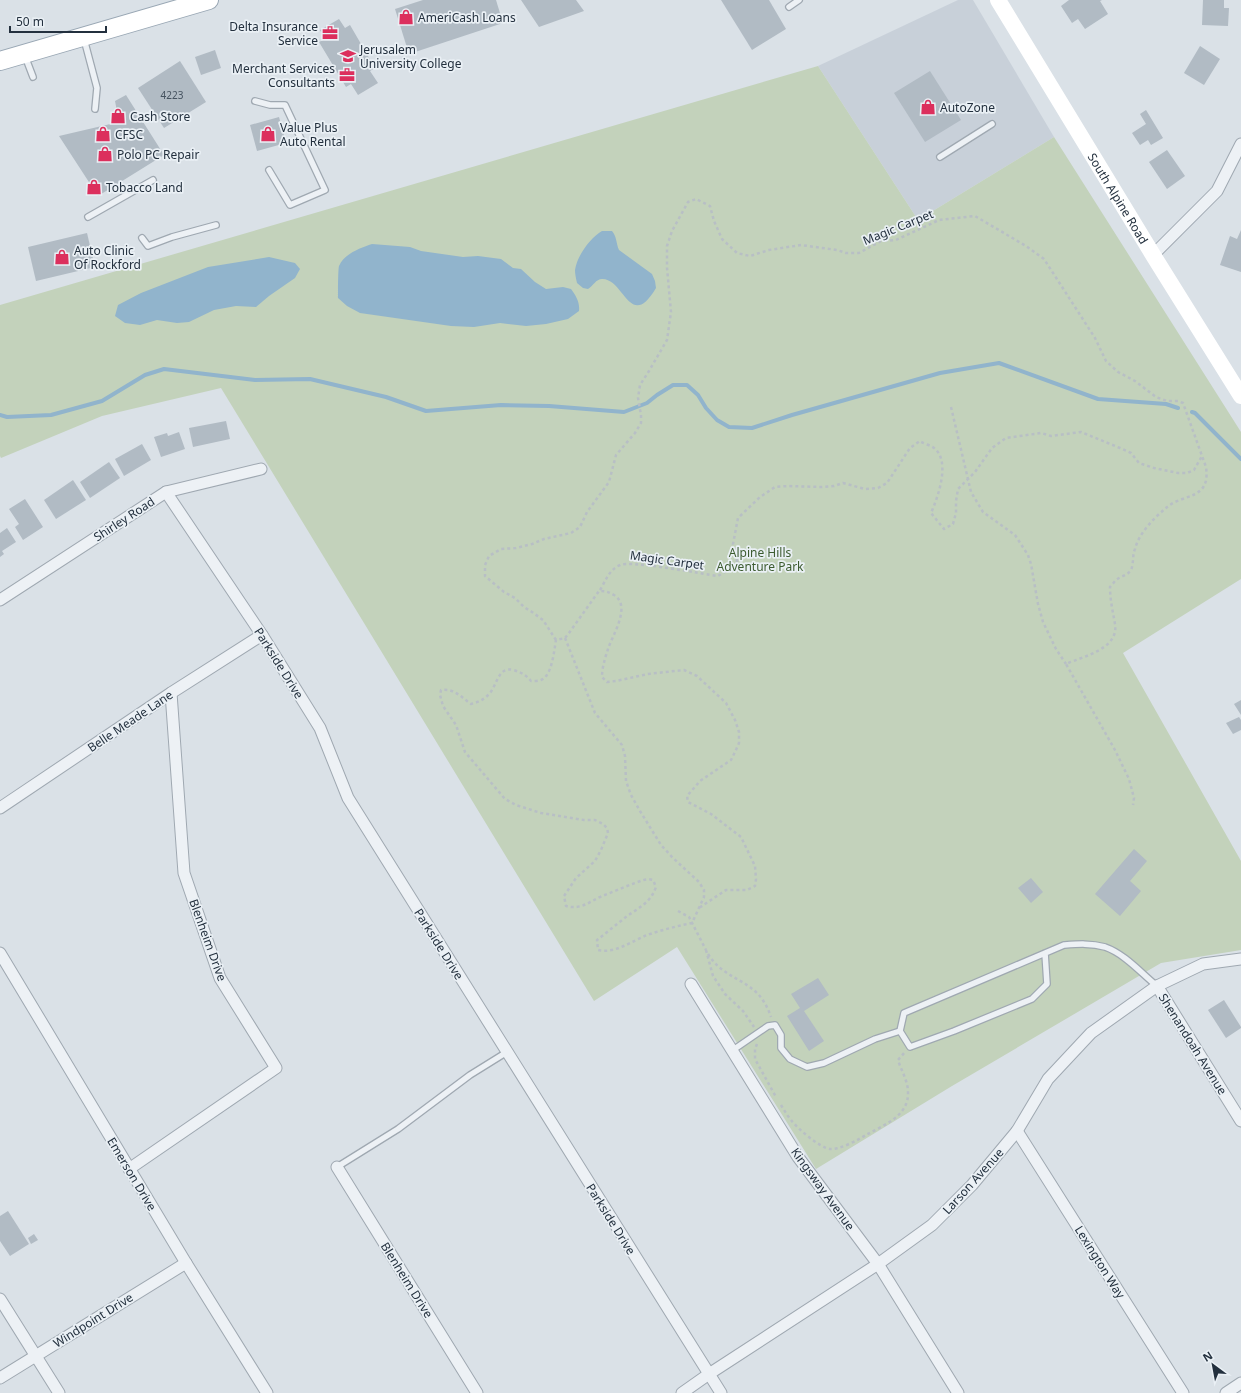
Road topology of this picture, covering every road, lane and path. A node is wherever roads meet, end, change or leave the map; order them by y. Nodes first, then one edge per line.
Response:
1 (209, 0) edge
2 (799, 0) edge
3 (998, 0) edge
4 (789, 7) dead end
5 (83, 36) junction
6 (25, 53) junction
7 (0, 61) edge
8 (33, 77) dead end
9 (255, 101) dead end
10 (94, 109) dead end
11 (992, 124) dead end
12 (1241, 144) edge
13 (940, 157) dead end
14 (270, 170) dead end
15 (153, 180) dead end
16 (88, 217) dead end
17 (216, 225) dead end
18 (142, 238) dead end
19 (1153, 255) junction
20 (1241, 396) edge
21 (951, 408) dead end
22 (1202, 456) junction
23 (261, 469) dead end
24 (968, 480) junction
25 (166, 492) junction
26 (600, 591) junction
27 (0, 600) edge
28 (262, 635) junction
29 (565, 638) junction
30 (556, 640) junction
31 (1066, 664) junction
32 (171, 694) junction
33 (1133, 805) dead end
34 (0, 808) edge
35 (699, 908) junction
36 (678, 911) dead end
37 (692, 923) junction
38 (0, 953) edge
39 (1045, 953) junction
40 (1241, 959) edge
41 (691, 984) dead end
42 (1157, 986) junction
43 (775, 1024) junction
44 (900, 1031) junction
45 (733, 1050) junction
46 (507, 1052) junction
47 (1241, 1121) edge
48 (1017, 1131) junction
49 (336, 1167) joint
50 (129, 1169) junction
51 (186, 1263) junction
52 (878, 1264) junction
53 (0, 1299) edge
54 (35, 1356) junction
55 (709, 1374) junction
56 (0, 1378) edge
57 (1241, 1383) edge
58 (59, 1393) edge
59 (267, 1393) edge
60 (477, 1393) edge
61 (682, 1393) edge
62 (721, 1393) edge
63 (958, 1393) edge
64 (1183, 1393) edge
65 (1226, 1393) edge

1 - 5 main road
2 - 4 lane
3 - 19 main road, South Alpine Road
5 - 6 main road
5 - 10 lane
6 - 7 main road
6 - 8 lane
9 - 14 lane
11 - 13 lane
12 - 19 street
15 - 16 lane
17 - 18 lane
19 - 20 main road, South Alpine Road
21 - 24 path
22 - 24 path, Magic Carpet
22 - 30 path, Magic Carpet
22 - 31 path
23 - 25 street, Shirley Road
24 - 26 path, Magic Carpet
24 - 31 path
25 - 27 street, Shirley Road
25 - 28 street, Parkside Drive
26 - 29 path
26 - 35 path
28 - 32 street, Belle Meade Lane
28 - 46 street, Parkside Drive
29 - 30 path
29 - 35 path
30 - 37 path
31 - 33 path
32 - 34 street, Belle Meade Lane
32 - 50 street, Blenheim Drive
35 - 37 path
36 - 37 path
37 - 43 path
38 - 50 street, Emerson Drive
39 - 42 lane
39 - 44 lane
39 - 44 lane
40 - 42 street, Larson Avenue
41 - 45 street, Kingsway Avenue
42 - 47 street, Shenandoah Avenue
42 - 48 street, Larson Avenue
43 - 44 lane
43 - 45 lane
45 - 52 street, Kingsway Avenue
46 - 49 lane
46 - 55 street, Parkside Drive
48 - 52 street, Larson Avenue
48 - 64 street, Lexington Way
49 - 60 street, Blenheim Drive
50 - 51 street, Emerson Drive
51 - 54 street, Windpoint Drive
51 - 59 street, Emerson Drive
52 - 55 street, Larson Avenue
52 - 63 street, Kingsway Avenue
53 - 54 street
54 - 56 street, Windpoint Drive
54 - 58 street
55 - 61 street, Larson Avenue
55 - 62 street, Parkside Drive
57 - 65 street

